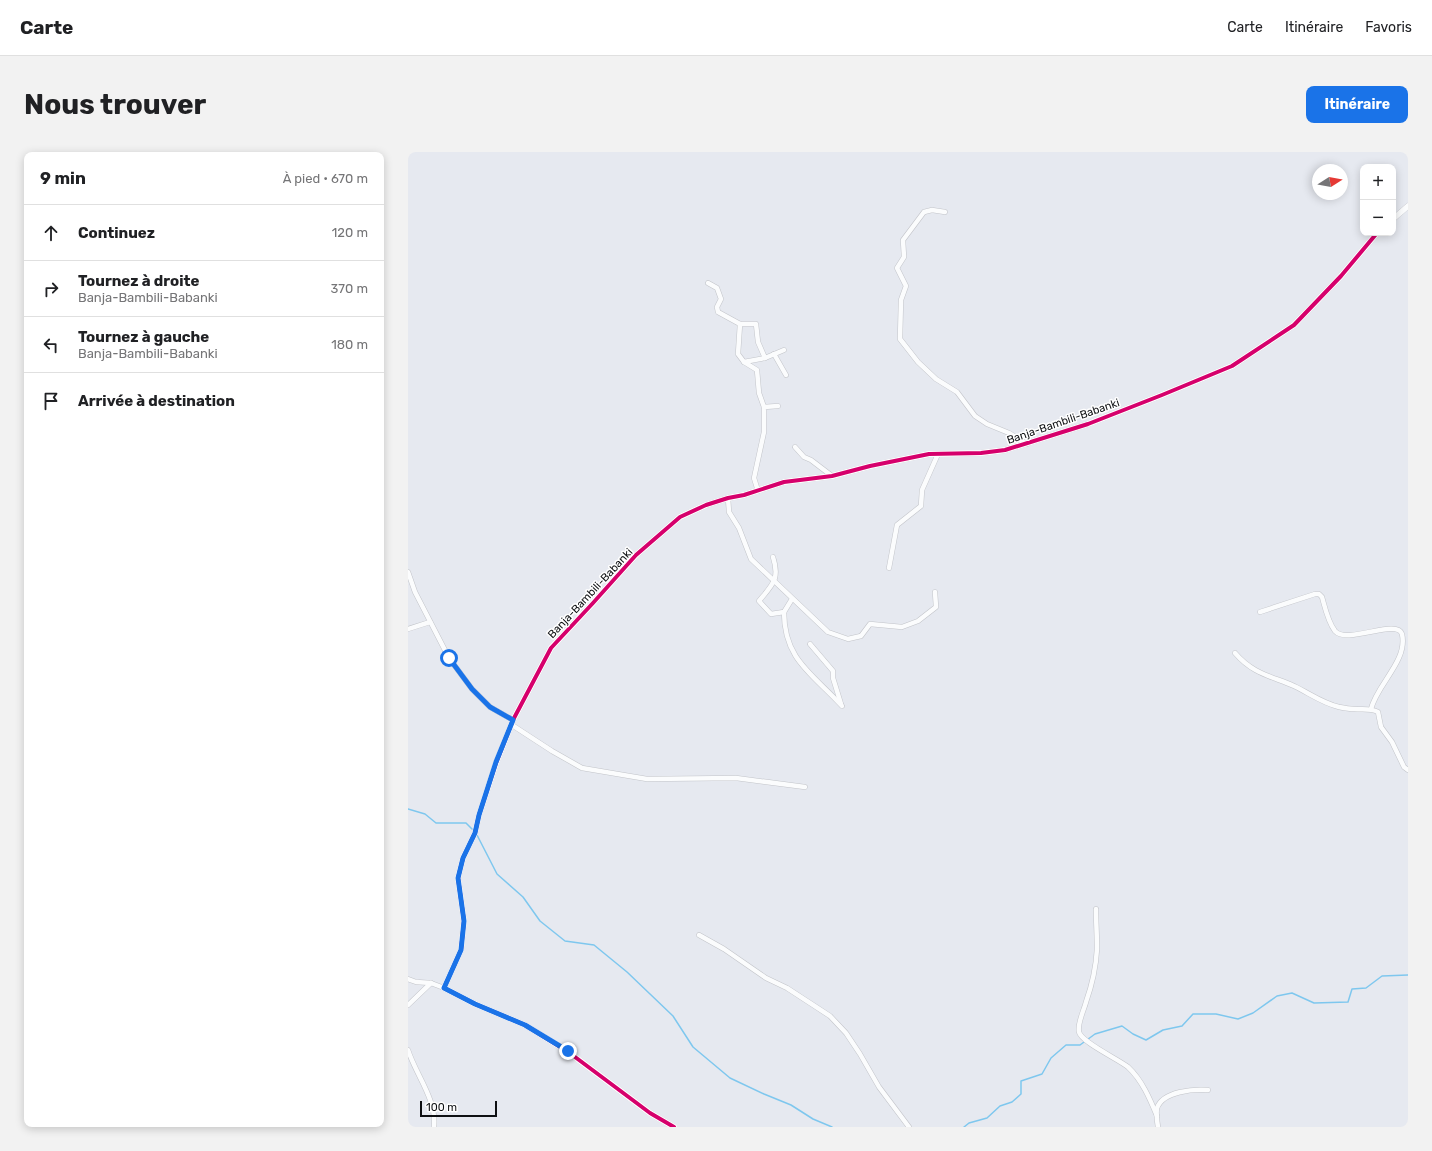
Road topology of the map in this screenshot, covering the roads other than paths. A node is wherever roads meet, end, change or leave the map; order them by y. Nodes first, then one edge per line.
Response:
1 (1408, 206) edge
2 (945, 212) dead end
3 (1396, 216) edge
4 (1374, 236) edge
5 (708, 283) dead end
6 (740, 324) junction
7 (784, 350) dead end
8 (774, 354) junction
9 (765, 358) junction
10 (744, 362) junction
11 (786, 374) dead end
12 (778, 406) dead end
13 (764, 408) junction
14 (1027, 444) junction
15 (795, 447) dead end
16 (938, 454) junction
17 (832, 476) junction
18 (758, 491) junction
19 (728, 498) junction
20 (773, 557) dead end
21 (889, 568) dead end
22 (408, 572) edge
23 (774, 583) junction
24 (935, 592) dead end
25 (792, 599) junction
26 (784, 612) junction
27 (1260, 612) dead end
28 (430, 622) junction
29 (408, 630) edge
30 (810, 644) dead end
31 (1235, 653) dead end
32 (1371, 709) junction
33 (512, 722) junction
34 (1408, 770) edge
35 (805, 787) dead end
36 (1096, 909) dead end
37 (699, 935) dead end
38 (408, 979) edge
39 (432, 983) junction
40 (444, 988) junction
41 (408, 1005) edge
42 (408, 1050) edge
43 (1208, 1090) dead end
44 (1157, 1116) junction
45 (434, 1127) edge
46 (674, 1127) edge
47 (909, 1127) edge
48 (1158, 1127) edge

1 - 3 street
2 - 14 street
4 - 14 street, Banja-Bambili-Babanki
5 - 6 street
6 - 9 street
6 - 10 street
7 - 8 street
8 - 9 street
8 - 11 street
9 - 10 street
10 - 13 street
12 - 13 street
13 - 18 street
14 - 16 street, Banja-Bambili-Babanki
15 - 17 street
16 - 17 street, Banja-Bambili-Babanki
16 - 21 street
17 - 18 street, Banja-Bambili-Babanki
18 - 19 street, Banja-Bambili-Babanki
19 - 23 street
19 - 33 street, Banja-Bambili-Babanki
20 - 23 street
22 - 28 street
23 - 25 street
23 - 26 street
24 - 25 street
25 - 26 street
26 - 30 street
27 - 32 street
28 - 29 street
28 - 33 street
31 - 32 street
32 - 34 street
33 - 35 street
33 - 40 street, Banja-Bambili-Babanki
36 - 44 street
37 - 47 street
38 - 39 street
39 - 40 street
39 - 41 street
40 - 46 street
42 - 45 street
43 - 44 street
44 - 48 street

